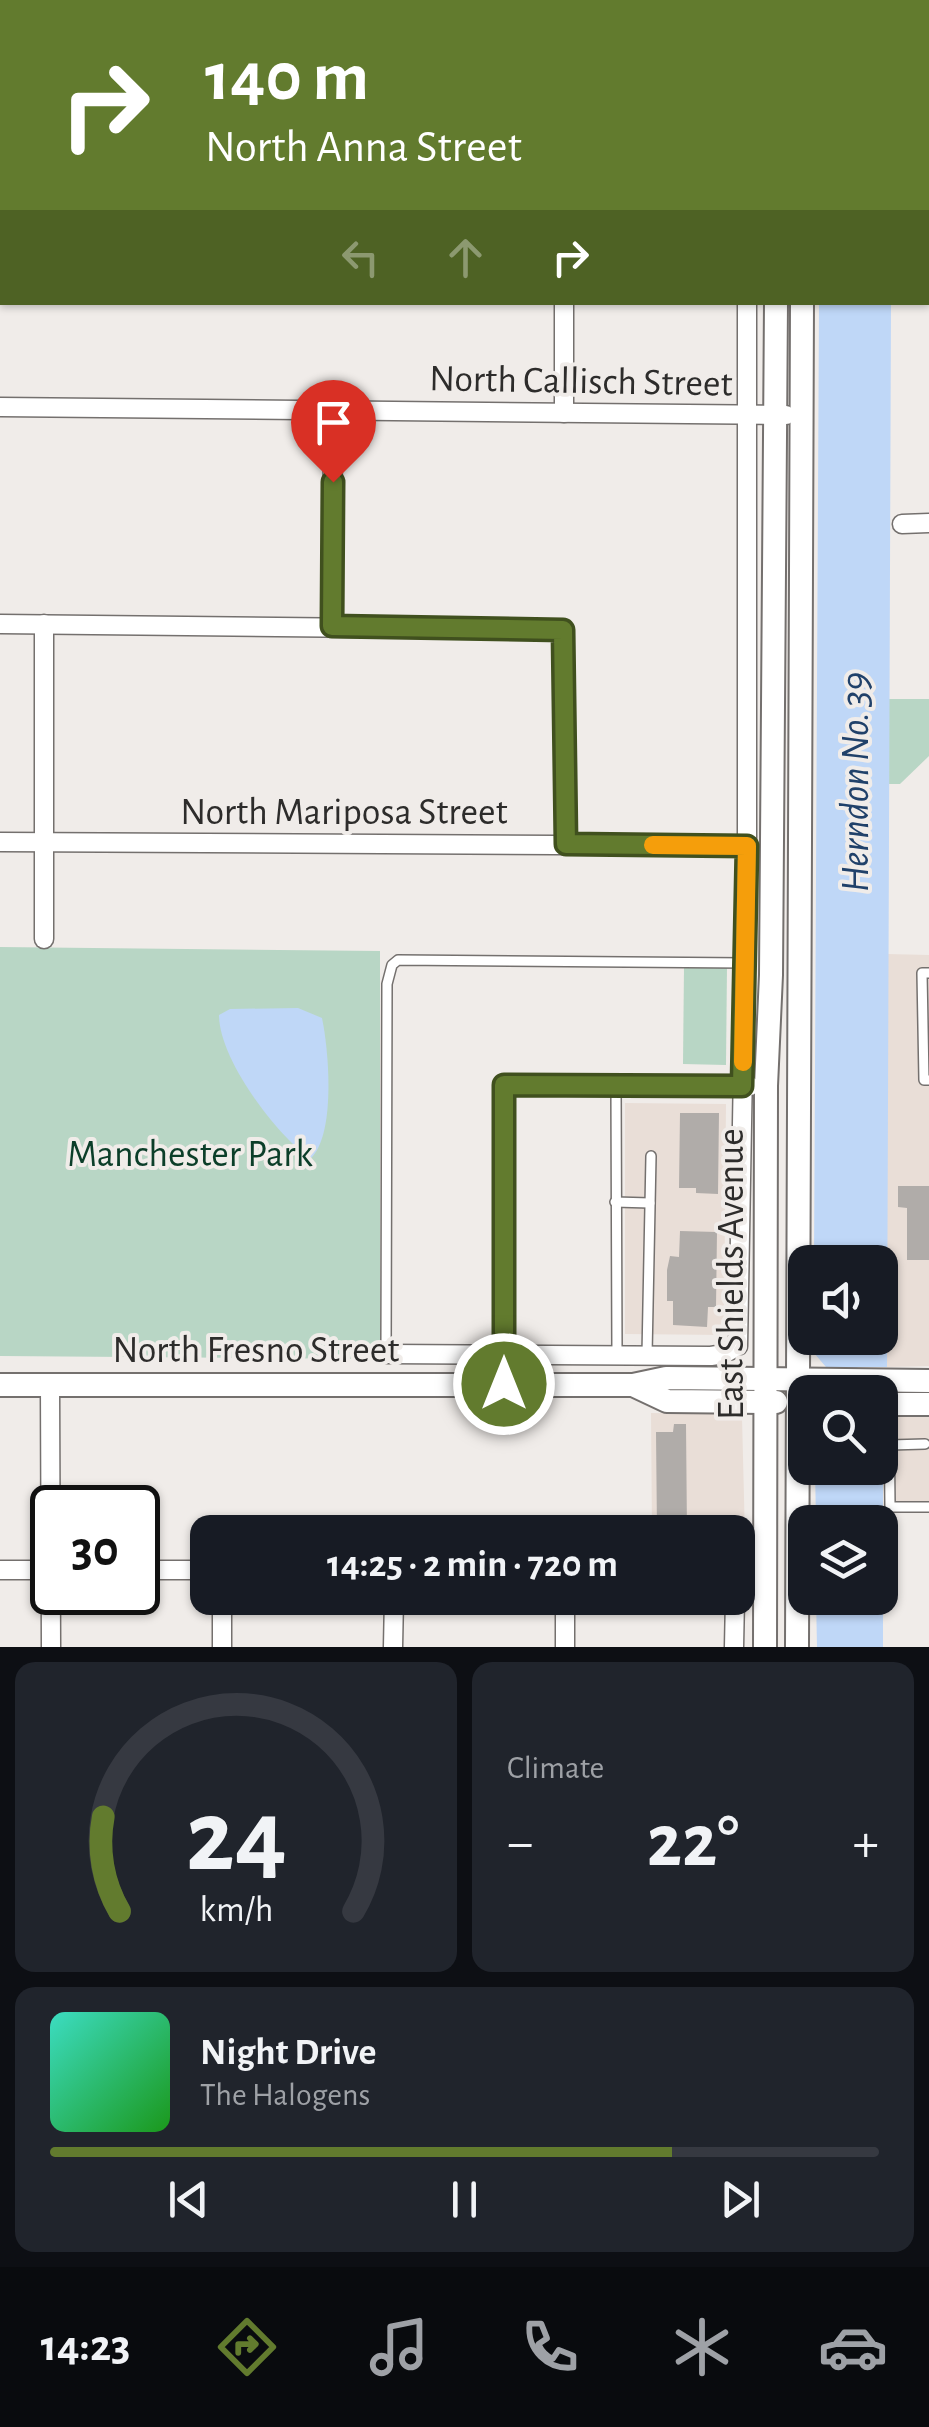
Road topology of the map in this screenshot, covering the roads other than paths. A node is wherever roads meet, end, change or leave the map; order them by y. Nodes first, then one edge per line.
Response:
1 (564, 305) edge
2 (748, 305) edge
3 (776, 305) edge
4 (802, 305) edge
5 (0, 406) edge
6 (333, 409) junction
7 (564, 413) junction
8 (747, 415) junction
9 (775, 415) junction
10 (801, 416) junction
11 (902, 524) dead end
12 (929, 524) edge
13 (0, 624) edge
14 (44, 624) junction
15 (332, 626) junction
16 (0, 842) edge
17 (44, 843) junction
18 (566, 844) junction
19 (747, 846) junction
20 (44, 939) dead end
21 (745, 963) junction
22 (929, 973) edge
23 (929, 1080) edge
24 (616, 1086) junction
25 (754, 1086) junction
26 (650, 1156) dead end
27 (614, 1202) junction
28 (650, 1203) junction
29 (796, 1235) junction
30 (386, 1354) joint
31 (504, 1354) junction
32 (617, 1355) junction
33 (648, 1355) junction
34 (799, 1375) edge
35 (898, 1380) edge
36 (929, 1381) edge
37 (0, 1384) edge
38 (504, 1384) junction
39 (50, 1385) junction
40 (764, 1390) junction
41 (788, 1393) edge
42 (898, 1404) edge
43 (929, 1404) edge
44 (925, 1444) dead end
45 (898, 1445) edge
46 (51, 1485) edge
47 (798, 1485) edge
48 (890, 1485) edge
49 (929, 1507) edge
50 (0, 1570) edge
51 (30, 1570) edge
52 (160, 1570) edge
53 (190, 1570) edge
54 (755, 1570) edge
55 (764, 1570) junction
56 (51, 1615) edge
57 (222, 1615) edge
58 (394, 1615) edge
59 (565, 1615) edge
60 (734, 1615) edge
61 (51, 1647) edge
62 (222, 1647) edge
63 (393, 1647) edge
64 (564, 1647) edge
65 (734, 1647) edge
66 (764, 1647) edge
67 (796, 1647) edge

1 - 7 street
2 - 8 street
3 - 9 main road, East Shields Avenue
4 - 10 main road, East Shields Avenue
5 - 6 street, North Callisch Street
6 - 7 street, North Callisch Street
6 - 15 street
7 - 8 street, North Callisch Street
8 - 9 street, North Callisch Street
8 - 19 street
9 - 10 street, North Callisch Street
9 - 25 main road, East Shields Avenue
10 - 29 main road, East Shields Avenue
11 - 12 street
13 - 14 street
14 - 15 street
14 - 17 street
15 - 18 street
16 - 17 street, North Mariposa Street
17 - 18 street, North Mariposa Street
17 - 20 street
18 - 19 street, North Mariposa Street
19 - 21 street
21 - 25 street
21 - 30 lane
22 - 23 lane
24 - 25 street
24 - 27 lane
24 - 31 street
25 - 29 main road
25 - 33 street
25 - 40 main road, East Shields Avenue
26 - 28 lane
27 - 28 lane
27 - 32 lane
28 - 33 lane
29 - 34 main road, East Shields Avenue
30 - 31 street
31 - 32 street
31 - 38 street
32 - 33 street
35 - 36 main road, North Fresno Street
37 - 39 main road, North Fresno Street
38 - 39 main road, North Fresno Street
38 - 40 main road, North Fresno Street
39 - 46 street
40 - 41 main road, North Fresno Street
40 - 55 main road, East Shields Avenue
42 - 43 main road
44 - 45 lane
47 - 67 main road, East Shields Avenue
48 - 49 lane
50 - 51 street
52 - 53 street
54 - 55 street
55 - 66 main road, East Shields Avenue
56 - 61 street
57 - 62 street
58 - 63 street
59 - 64 street
60 - 65 street

